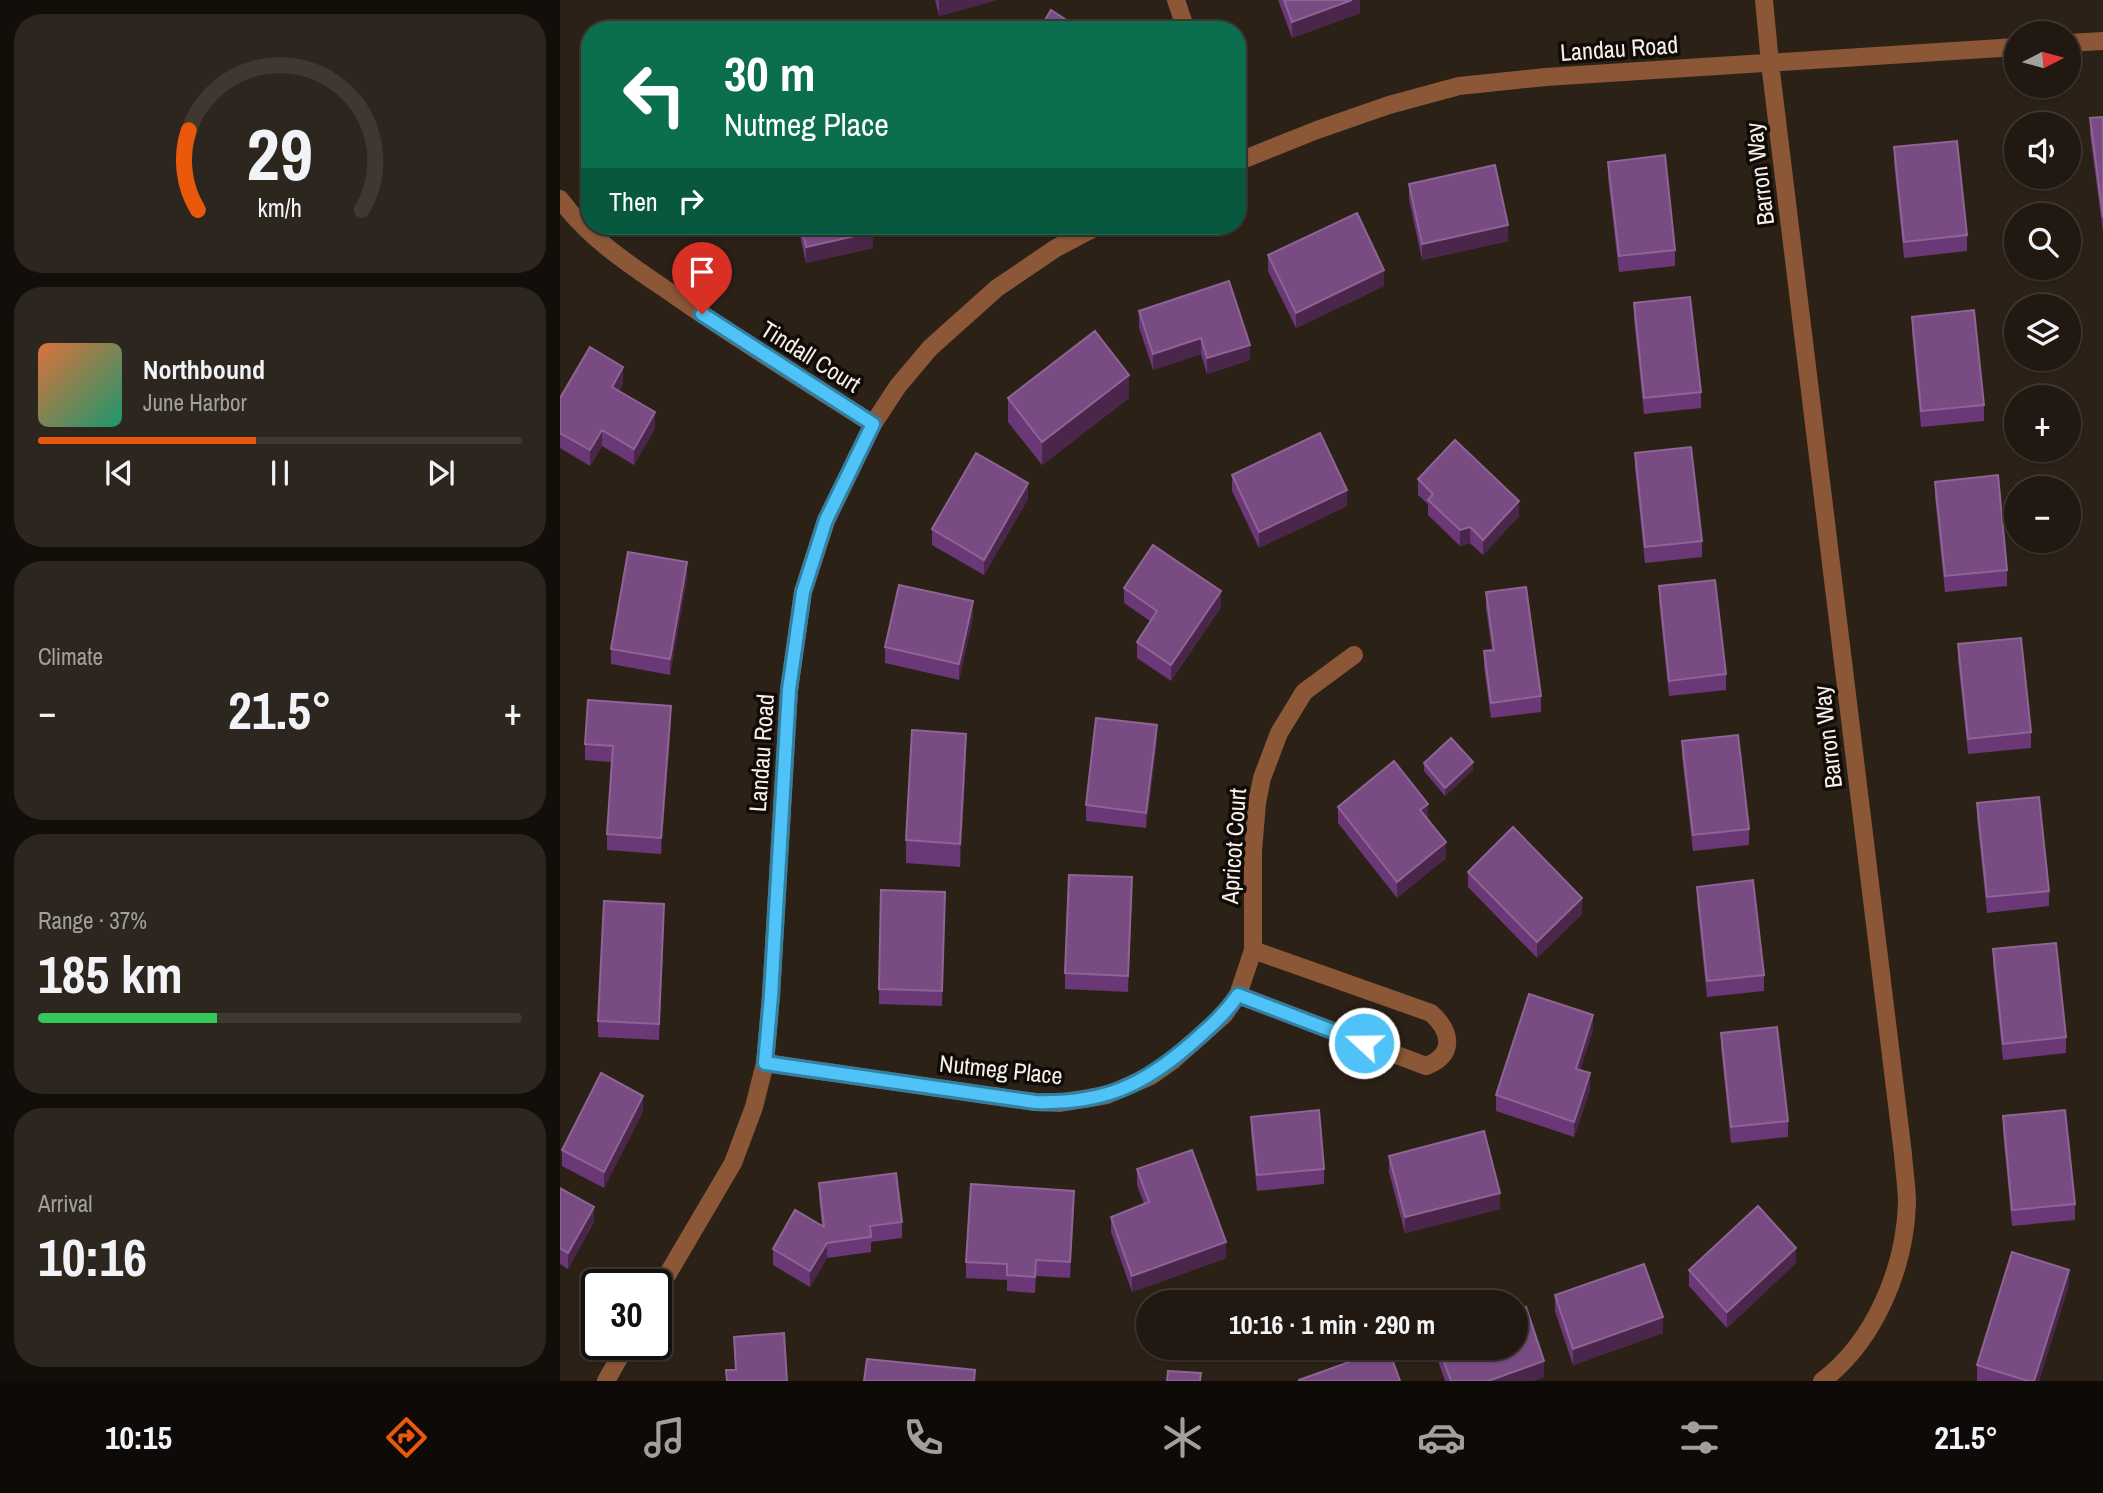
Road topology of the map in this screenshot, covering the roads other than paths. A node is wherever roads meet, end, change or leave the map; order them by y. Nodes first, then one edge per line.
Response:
1 (1176, 0) edge
2 (1764, 0) edge
3 (1183, 21) edge
4 (2103, 41) edge
5 (2081, 42) edge
6 (2004, 48) edge
7 (1770, 63) junction
8 (1246, 158) edge
9 (560, 199) edge
10 (581, 222) edge
11 (592, 235) edge
12 (1081, 235) edge
13 (873, 424) junction
14 (1354, 654) dead end
15 (1253, 950) junction
16 (1238, 995) junction
17 (765, 1063) junction
18 (671, 1269) edge
19 (618, 1360) edge
20 (606, 1381) edge
21 (1822, 1381) edge

1 - 3 street
2 - 7 street, Barron Way
4 - 5 street
6 - 7 street, Landau Road
7 - 8 street, Landau Road
7 - 21 street, Barron Way
9 - 10 street, Tindall Court
11 - 13 street, Tindall Court
12 - 13 street, Landau Road
13 - 17 street, Landau Road
14 - 15 street, Apricot Court
15 - 16 street, Nutmeg Place
15 - 16 street
16 - 17 street, Nutmeg Place
17 - 18 street, Landau Road
19 - 20 street

